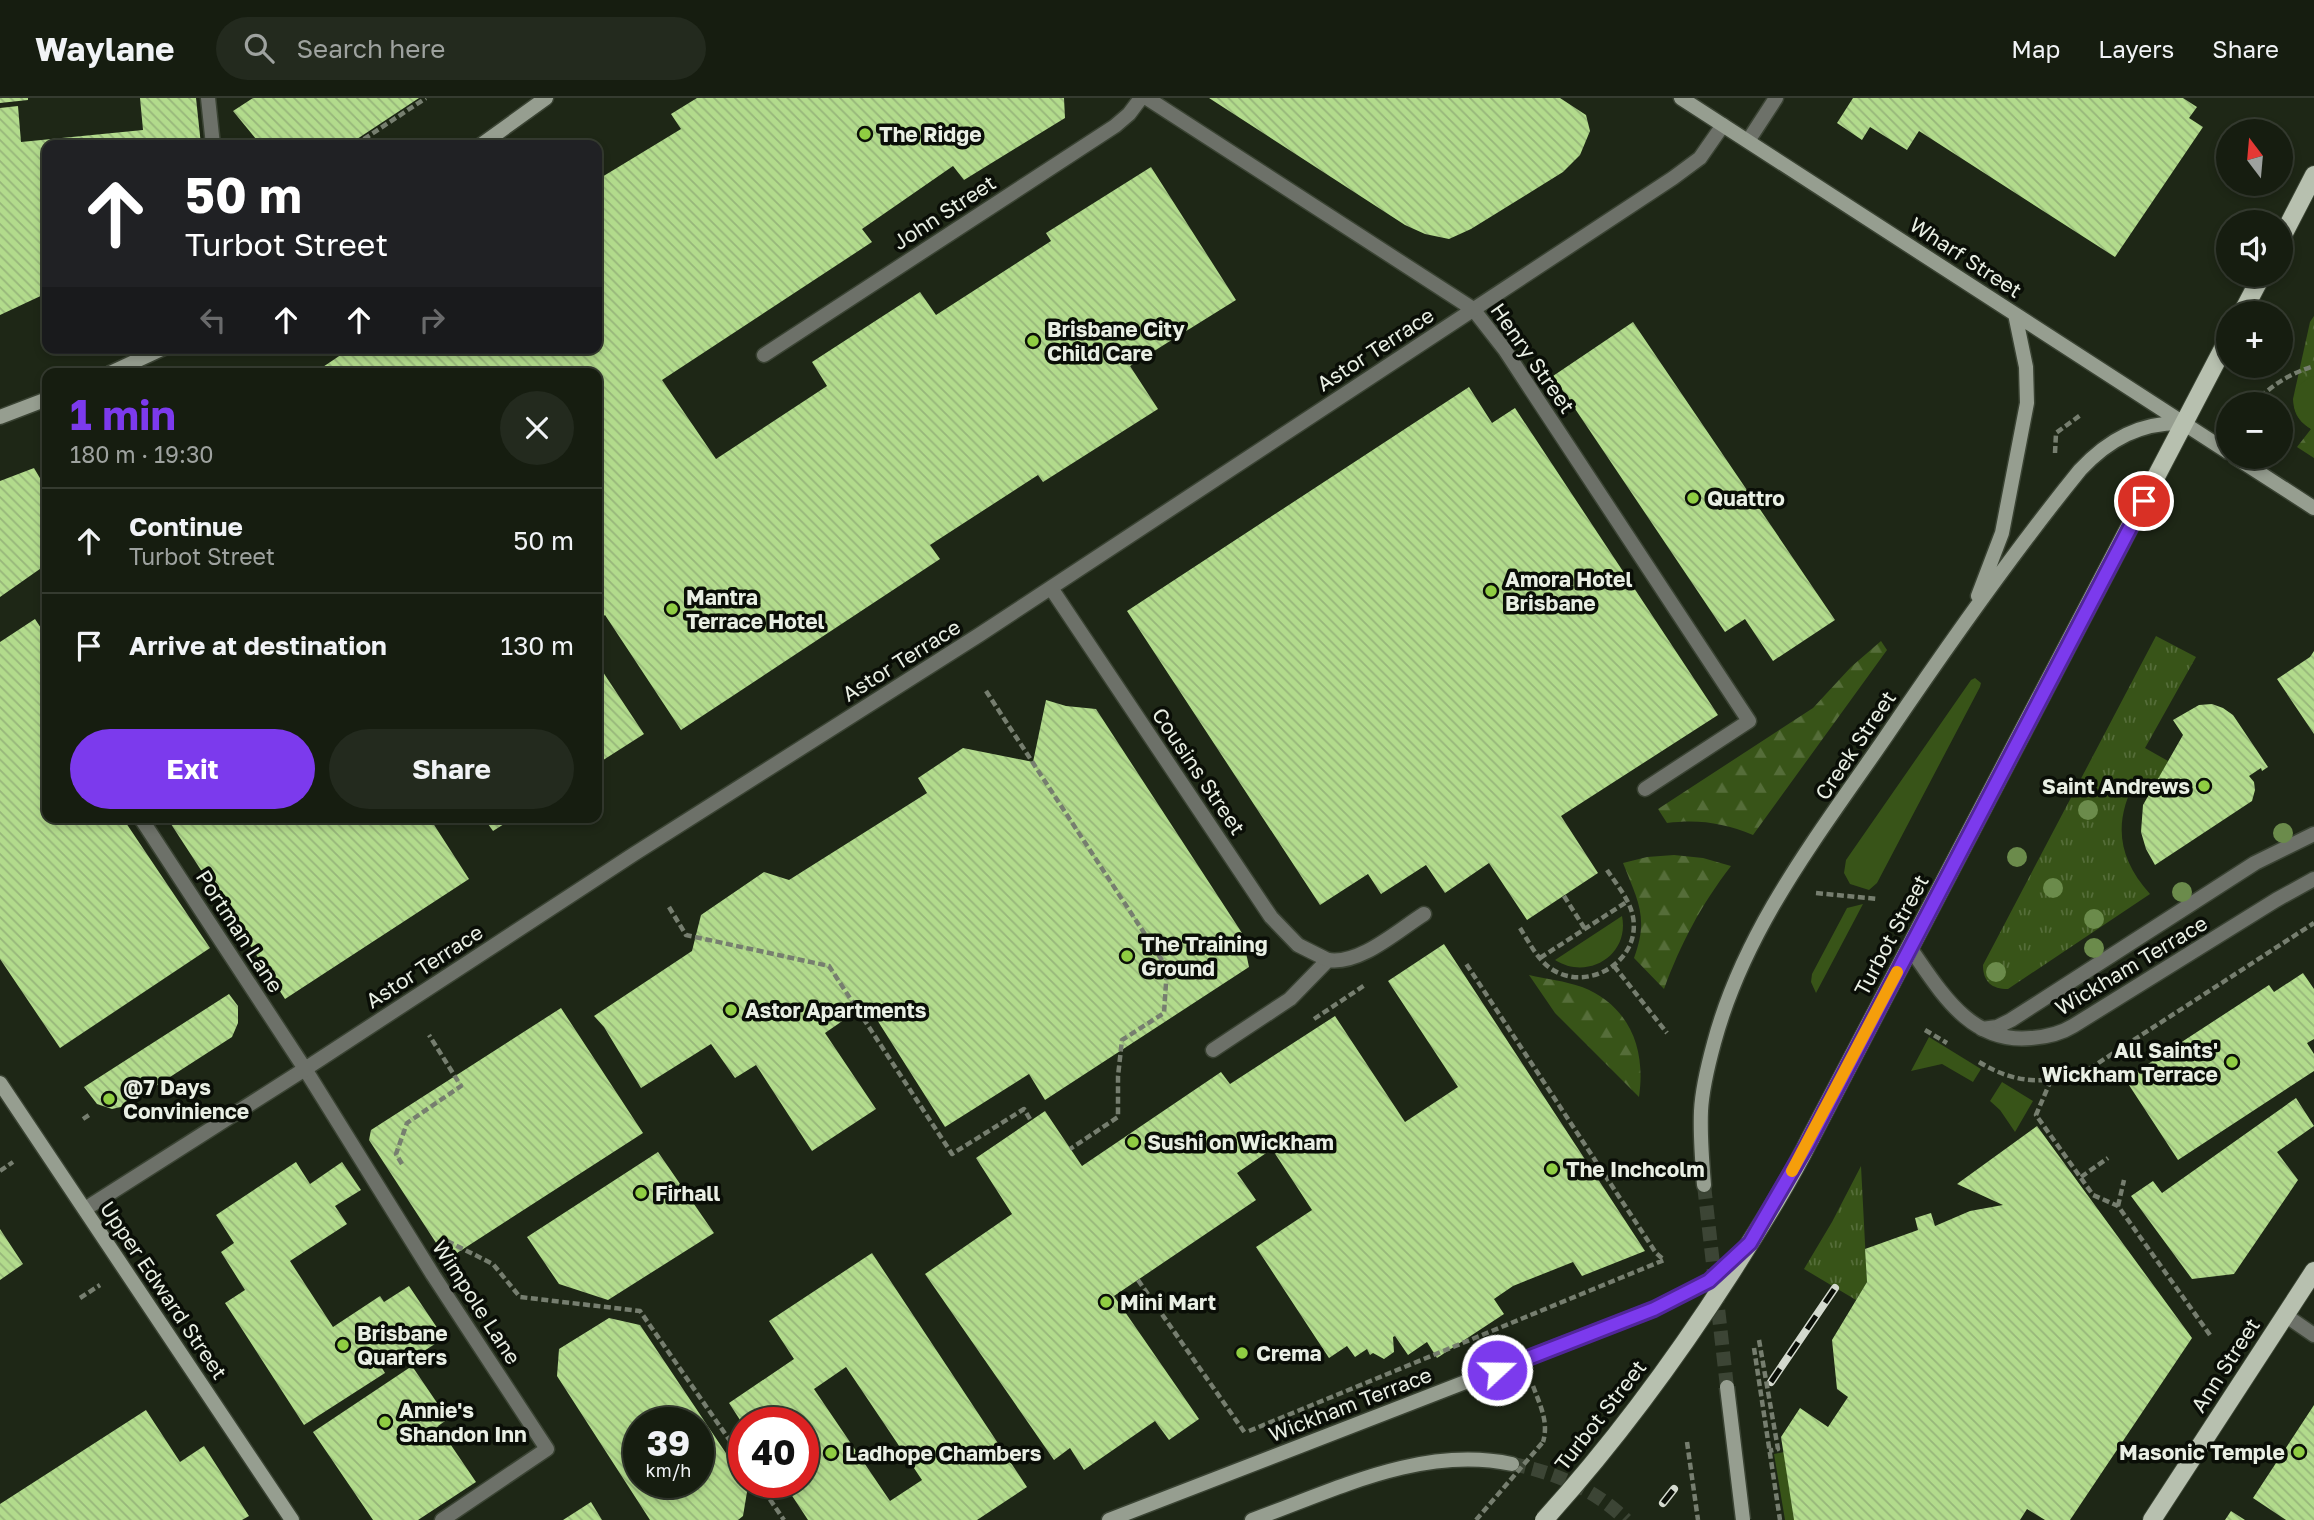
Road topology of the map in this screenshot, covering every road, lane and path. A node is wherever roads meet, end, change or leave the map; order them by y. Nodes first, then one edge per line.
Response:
1 (208, 98) edge
2 (426, 98) edge
3 (546, 98) edge
4 (1142, 98) edge
5 (1147, 98) edge
6 (1681, 98) edge
7 (1776, 98) edge
8 (1723, 125) junction
9 (212, 140) edge
10 (363, 140) edge
11 (488, 140) edge
12 (1748, 141) junction
13 (2314, 175) edge
14 (2293, 216) edge
15 (1474, 309) junction
16 (2015, 314) junction
17 (151, 354) edge
18 (764, 355) dead end
19 (2216, 361) edge
20 (2314, 366) edge
21 (121, 368) edge
22 (2266, 392) edge
23 (42, 400) edge
24 (2082, 414) dead end
25 (0, 417) edge
26 (2183, 423) junction
27 (2216, 444) edge
28 (2055, 459) dead end
29 (2254, 469) edge
30 (2314, 508) edge
31 (1051, 588) junction
32 (1966, 622) junction
33 (986, 691) dead end
34 (1645, 789) dead end
35 (144, 823) edge
36 (2314, 834) edge
37 (1607, 870) dead end
38 (2314, 879) edge
39 (1816, 893) dead end
40 (1564, 896) dead end
41 (1878, 898) dead end
42 (1628, 901) junction
43 (668, 907) dead end
44 (1424, 914) dead end
45 (2314, 923) edge
46 (1520, 928) dead end
47 (1585, 929) junction
48 (1910, 948) junction
49 (1539, 958) junction
50 (1328, 960) junction
51 (1465, 962) dead end
52 (1614, 966) junction
53 (1369, 983) dead end
54 (1311, 1021) dead end
55 (1982, 1029) junction
56 (1667, 1033) dead end
57 (429, 1035) dead end
58 (1213, 1050) dead end
59 (305, 1069) junction
60 (0, 1083) edge
61 (89, 1115) dead end
62 (83, 1119) dead end
63 (1031, 1121) dead end
64 (1070, 1149) dead end
65 (2108, 1158) dead end
66 (13, 1163) dead end
67 (402, 1165) dead end
68 (0, 1171) edge
69 (2081, 1177) junction
70 (2124, 1180) dead end
71 (1704, 1185) tunnel mouth
72 (2118, 1206) junction
73 (85, 1209) junction
74 (440, 1230) dead end
75 (1750, 1243) junction
76 (2314, 1271) edge
77 (1138, 1279) dead end
78 (101, 1284) dead end
79 (80, 1298) dead end
80 (2285, 1315) junction
81 (2210, 1335) dead end
82 (2314, 1335) edge
83 (1759, 1340) dead end
84 (1754, 1348) dead end
85 (1523, 1360) junction
86 (1727, 1387) tunnel mouth
87 (728, 1438) edge
88 (1687, 1442) dead end
89 (1769, 1451) junction
90 (1513, 1464) tunnel mouth
91 (769, 1498) edge
92 (292, 1520) edge
93 (442, 1520) edge
94 (784, 1520) edge
95 (1109, 1520) edge
96 (1252, 1520) edge
97 (1476, 1520) edge
98 (1544, 1520) edge
99 (1698, 1520) edge
100 (1743, 1520) edge
101 (1780, 1520) edge
102 (2152, 1520) edge

1 - 9 street
2 - 10 path
3 - 11 main road
4 - 18 street, John Street
5 - 15 street, Henry Street
6 - 8 main road, Wharf Street
7 - 12 street
8 - 12 main road, Wharf Street
8 - 15 street, Astor Terrace
12 - 16 main road, Wharf Street
13 - 14 main road
15 - 31 street, Astor Terrace
15 - 34 street, Henry Street
16 - 26 main road, Wharf Street
16 - 32 main road
17 - 21 main road
19 - 26 main road, Turbot Street
20 - 22 path
23 - 25 main road
24 - 28 path
26 - 27 main road, Wharf Street
26 - 32 main road, Creek Street
26 - 48 main road, Turbot Street
29 - 30 main road
31 - 50 street, Cousins Street
31 - 59 street, Astor Terrace
32 - 71 main road, Creek Street
33 - 64 path
35 - 59 street, Portman Lane
36 - 55 street
37 - 42 path
38 - 55 street, Wickham Terrace
39 - 41 path
40 - 47 path
42 - 47 path
42 - 52 path
43 - 63 path
44 - 50 street
45 - 69 path
46 - 49 path
47 - 49 path
48 - 55 street, Wickham Terrace
48 - 75 main road, Turbot Street, bridge
49 - 52 path
50 - 58 street
51 - 77 path
52 - 56 path
53 - 54 path
57 - 67 path
59 - 73 street, Astor Terrace
59 - 93 street, Wimpole Lane
60 - 73 main road, Upper Edward Street
61 - 62 path
65 - 69 path
66 - 68 path
69 - 72 path
70 - 72 path
72 - 81 path
73 - 92 main road, Upper Edward Street
74 - 87 path
75 - 85 main road, Wickham Terrace, bridge
75 - 98 main road, Turbot Street, bridge
76 - 80 main road, Ann Street
78 - 79 path
80 - 82 street
80 - 102 main road, Ann Street
83 - 89 path, bridge
84 - 89 path, bridge
85 - 95 main road, Wickham Terrace
85 - 97 path, bridge
86 - 100 main road, bridge
88 - 99 path, bridge
89 - 101 path, bridge
90 - 96 main road
91 - 94 path

